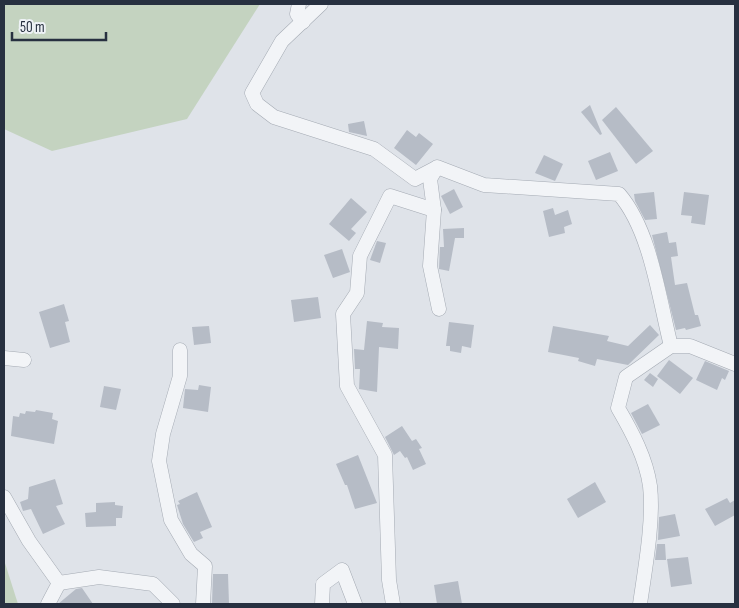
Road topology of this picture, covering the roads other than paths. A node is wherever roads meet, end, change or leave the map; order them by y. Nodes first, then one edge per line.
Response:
1 (299, 4) edge
2 (320, 4) edge
3 (303, 22) junction
4 (437, 167) junction
5 (434, 210) junction
6 (439, 309) dead end
7 (671, 346) junction
8 (180, 350) dead end
9 (4, 358) edge
10 (24, 360) dead end
11 (735, 364) edge
12 (4, 497) edge
13 (59, 583) junction
14 (48, 604) edge
15 (173, 604) edge
16 (203, 604) edge
17 (322, 604) edge
18 (355, 604) edge
19 (393, 604) edge
20 (640, 604) edge

1 - 3 street
2 - 3 street
3 - 4 street
4 - 5 street
4 - 7 street
5 - 6 street
5 - 19 street
7 - 11 street
7 - 20 street
8 - 16 street
9 - 10 street
12 - 13 street
13 - 14 street
13 - 15 street
17 - 18 street

